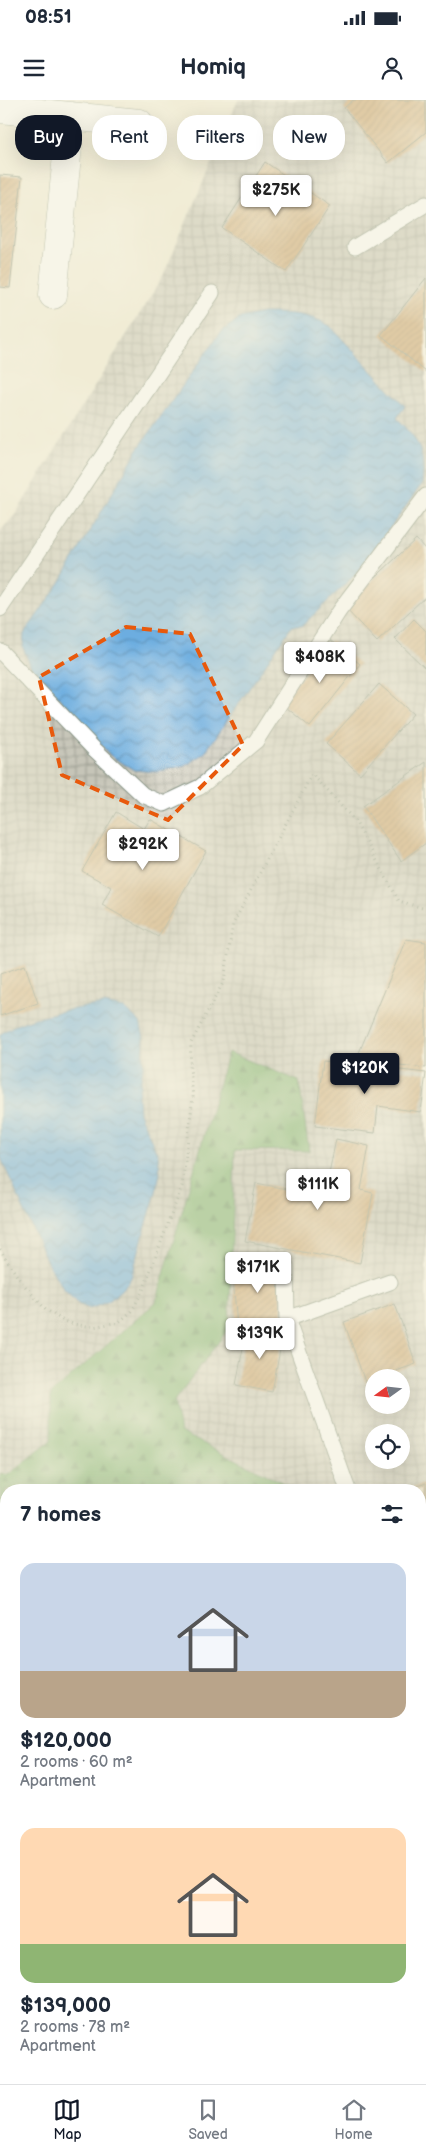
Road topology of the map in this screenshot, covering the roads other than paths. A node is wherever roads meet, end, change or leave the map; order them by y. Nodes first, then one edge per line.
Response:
1 (0, 109) edge
2 (61, 115) edge
3 (67, 160) edge
4 (426, 204) edge
5 (355, 247) dead end
6 (212, 293) dead end
7 (53, 295) dead end
8 (426, 496) edge
9 (0, 609) edge
10 (0, 651) edge
11 (286, 1266) dead end
12 (390, 1282) dead end
13 (287, 1319) junction
14 (346, 1484) edge

1 - 2 street
3 - 7 street
4 - 5 lane
6 - 9 lane
8 - 10 lane
11 - 13 lane
12 - 13 lane
13 - 14 lane

